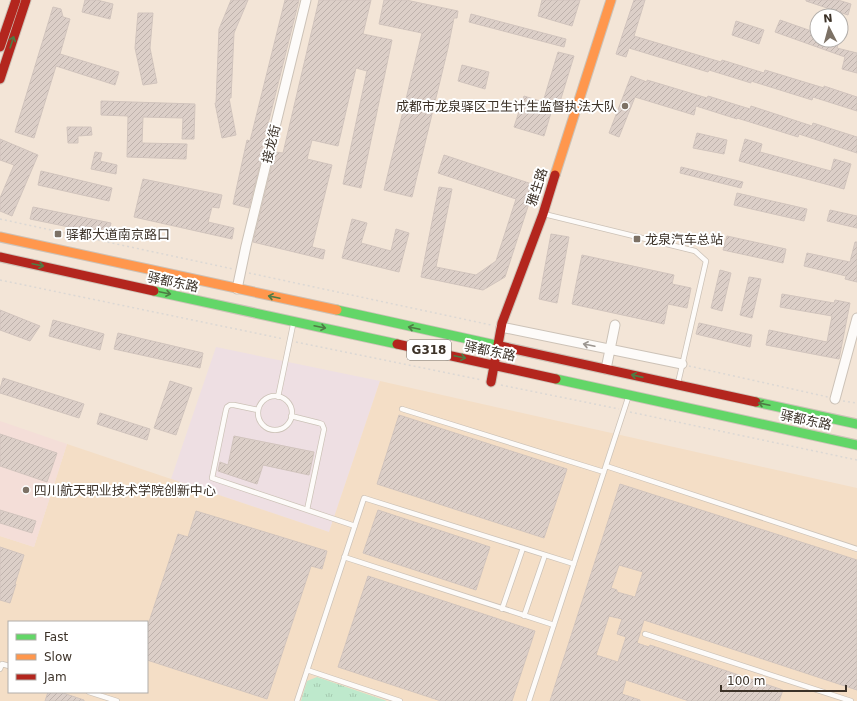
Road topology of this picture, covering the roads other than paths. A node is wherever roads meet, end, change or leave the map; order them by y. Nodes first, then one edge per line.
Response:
1 (16, 0) edge
2 (26, 0) edge
3 (306, 0) edge
4 (611, 0) edge
5 (0, 47) edge
6 (0, 79) edge
7 (542, 214) junction
8 (0, 237) edge
9 (0, 257) edge
10 (237, 289) junction
11 (857, 318) edge
12 (294, 321) junction
13 (615, 325) dead end
14 (501, 327) junction
15 (497, 346) junction
16 (609, 349) junction
17 (682, 364) junction
18 (494, 365) junction
19 (606, 369) junction
20 (491, 382) road end
21 (677, 385) junction
22 (629, 395) junction
23 (278, 397) junction
24 (835, 399) road end
25 (402, 409) dead end
26 (258, 410) junction
27 (292, 416) junction
28 (857, 424) edge
29 (857, 444) edge
30 (606, 466) junction
31 (604, 472) junction
32 (307, 510) junction
33 (355, 526) junction
34 (523, 548) junction
35 (857, 549) edge
36 (545, 555) junction
37 (344, 557) junction
38 (574, 564) junction
39 (502, 609) junction
40 (524, 616) junction
41 (554, 626) junction
42 (646, 634) dead end
43 (8, 666) edge
44 (0, 669) edge
45 (307, 670) junction
46 (91, 693) edge
47 (101, 698) edge
48 (117, 701) edge
49 (297, 701) edge
50 (400, 701) edge
51 (529, 701) edge
52 (851, 701) edge

1 - 5 main road
6 -> 2 main road
3 - 10 street, 接龙街
4 - 7 main road, 雅生路
7 - 14 main road, 雅生路
7 - 17 lane
8 - 10 main road, 驿都东路 / G318
9 -> 12 main road, 驿都东路 / G318
15 -> 10 main road, 驿都东路 / G318
11 - 24 street
12 -> 18 main road, 驿都东路 / G318
12 - 23 lane
13 - 16 street
14 - 15 main road, 雅生路
16 -> 14 street
15 - 18 main road, 雅生路
15 - 19 main road, 驿都东路 / G318
16 - 17 street
16 - 19 street
17 - 21 lane
18 - 20 main road, 雅生路
18 - 22 main road, 驿都东路 / G318
21 -> 19 main road, 驿都东路 / G318
28 -> 21 main road, 驿都东路 / G318
22 - 29 main road, 驿都东路 / G318
22 - 30 lane
23 - 26 lane
23 - 27 lane
25 - 31 lane
26 - 27 lane
26 - 32 lane
27 - 32 lane
30 - 31 lane
30 - 35 lane
31 - 38 lane
32 - 33 lane
33 - 34 lane
33 - 37 lane
34 - 36 lane
34 - 39 lane
36 - 38 lane
36 - 40 lane
37 - 39 lane
37 - 45 lane
38 - 41 lane
39 - 40 lane
40 - 41 lane
41 - 51 lane
42 - 52 lane
43 - 44 lane
45 - 49 lane
45 - 50 lane
46 - 47 lane
47 - 48 lane

